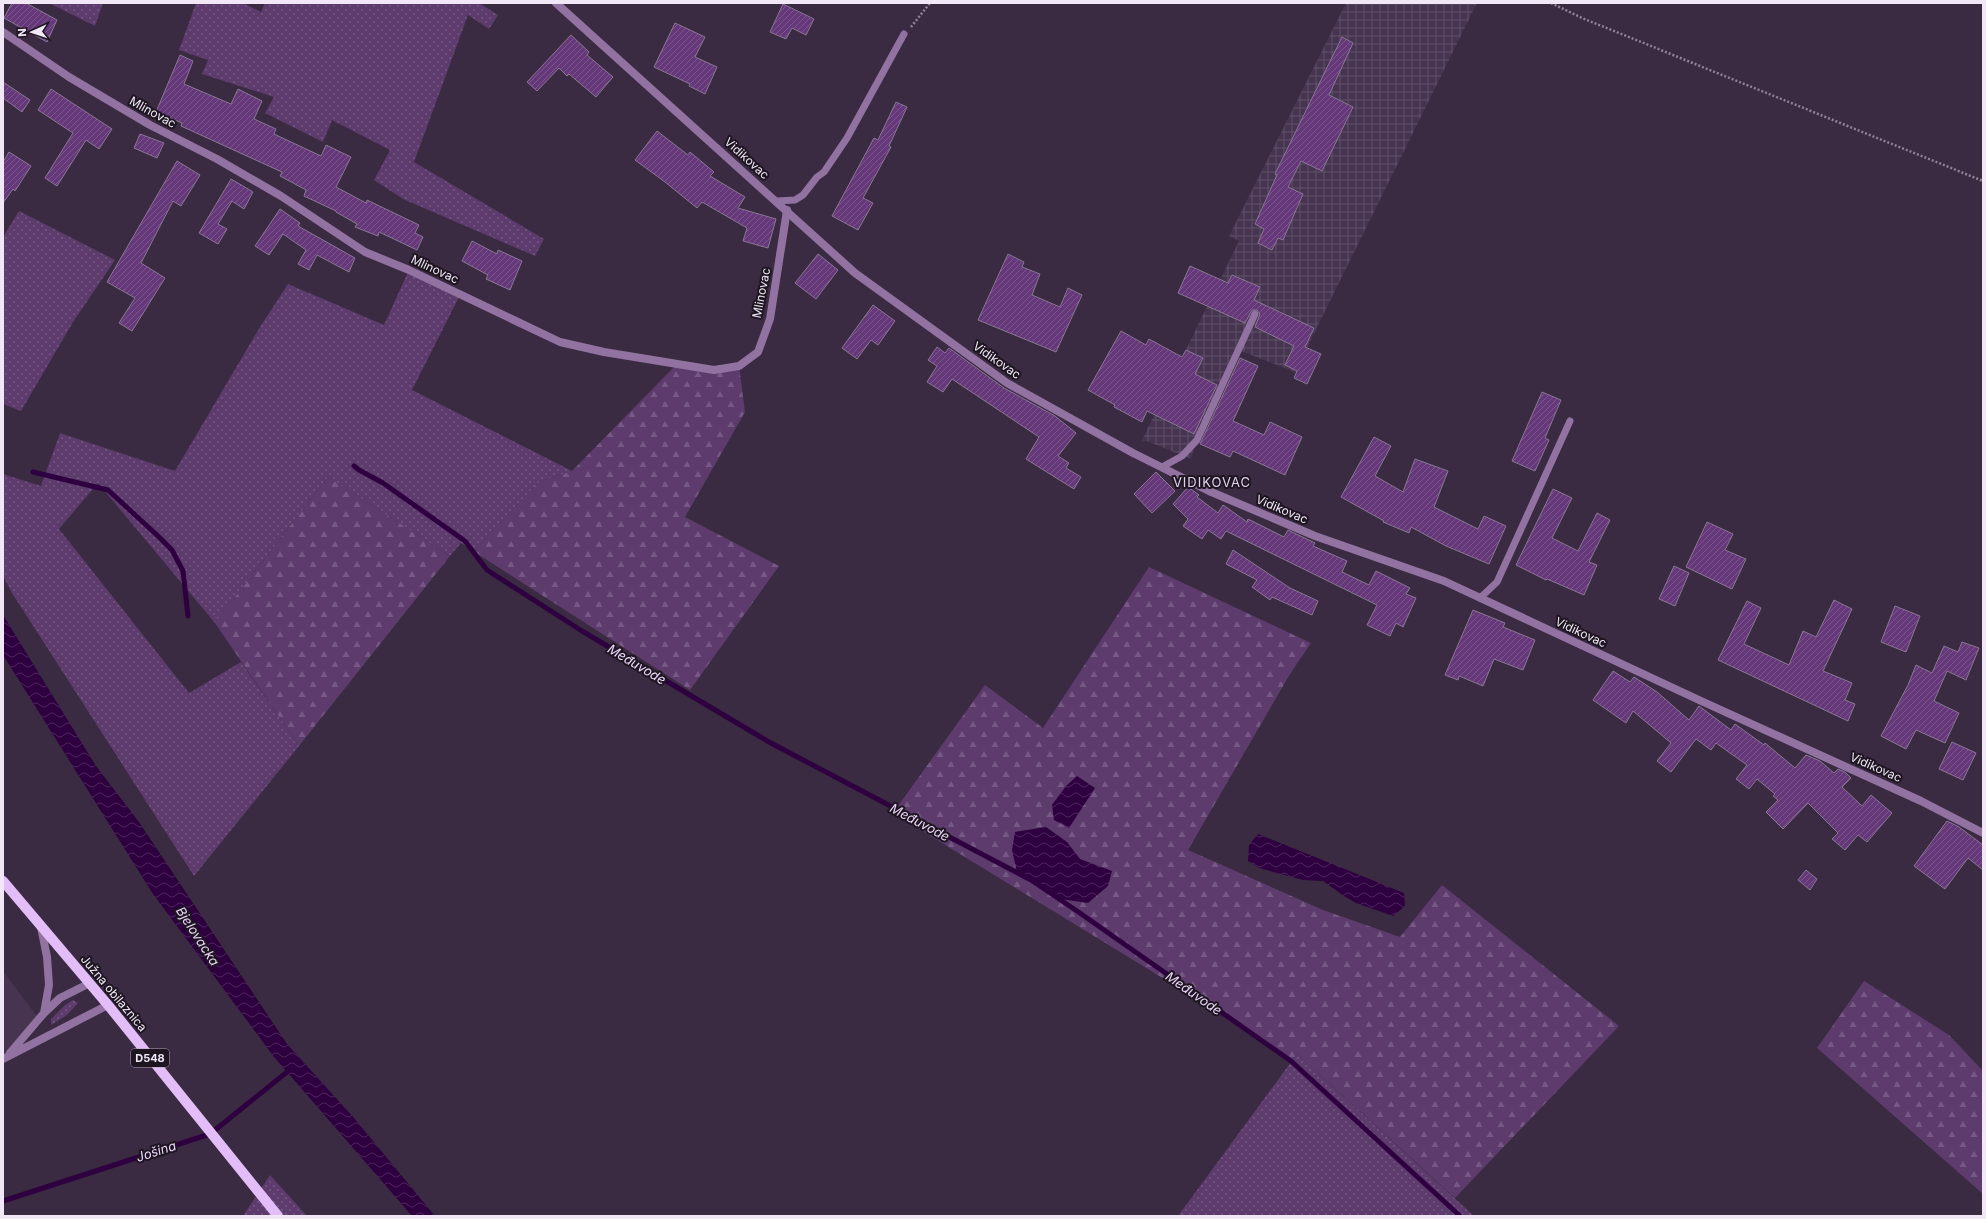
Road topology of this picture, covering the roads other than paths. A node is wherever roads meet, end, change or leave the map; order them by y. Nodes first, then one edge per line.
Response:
1 (556, 3) edge
2 (3, 32) edge
3 (904, 34) road end
4 (777, 201) junction
5 (787, 210) junction
6 (1255, 314) dead end
7 (1570, 421) dead end
8 (1162, 468) junction
9 (1480, 598) junction
10 (1983, 834) edge
11 (3, 880) edge
12 (41, 928) junction
13 (90, 983) junction
14 (108, 1005) junction
15 (44, 1013) junction
16 (5, 1057) edge
17 (278, 1216) edge

1 - 4 street, Vidikovac
2 - 5 street, Mlinovac
3 - 4 lane
4 - 5 street, Vidikovac
5 - 8 street, Vidikovac
6 - 8 lane
7 - 9 lane
8 - 9 street, Vidikovac
9 - 10 street, Vidikovac
11 - 12 main road, Južna obilaznica / D548
12 - 13 main road, Južna obilaznica / D548
12 - 15 street
13 - 14 main road, Južna obilaznica / D548
13 - 15 street
14 - 16 street
14 - 17 main road, Južna obilaznica / D548
15 - 16 street

